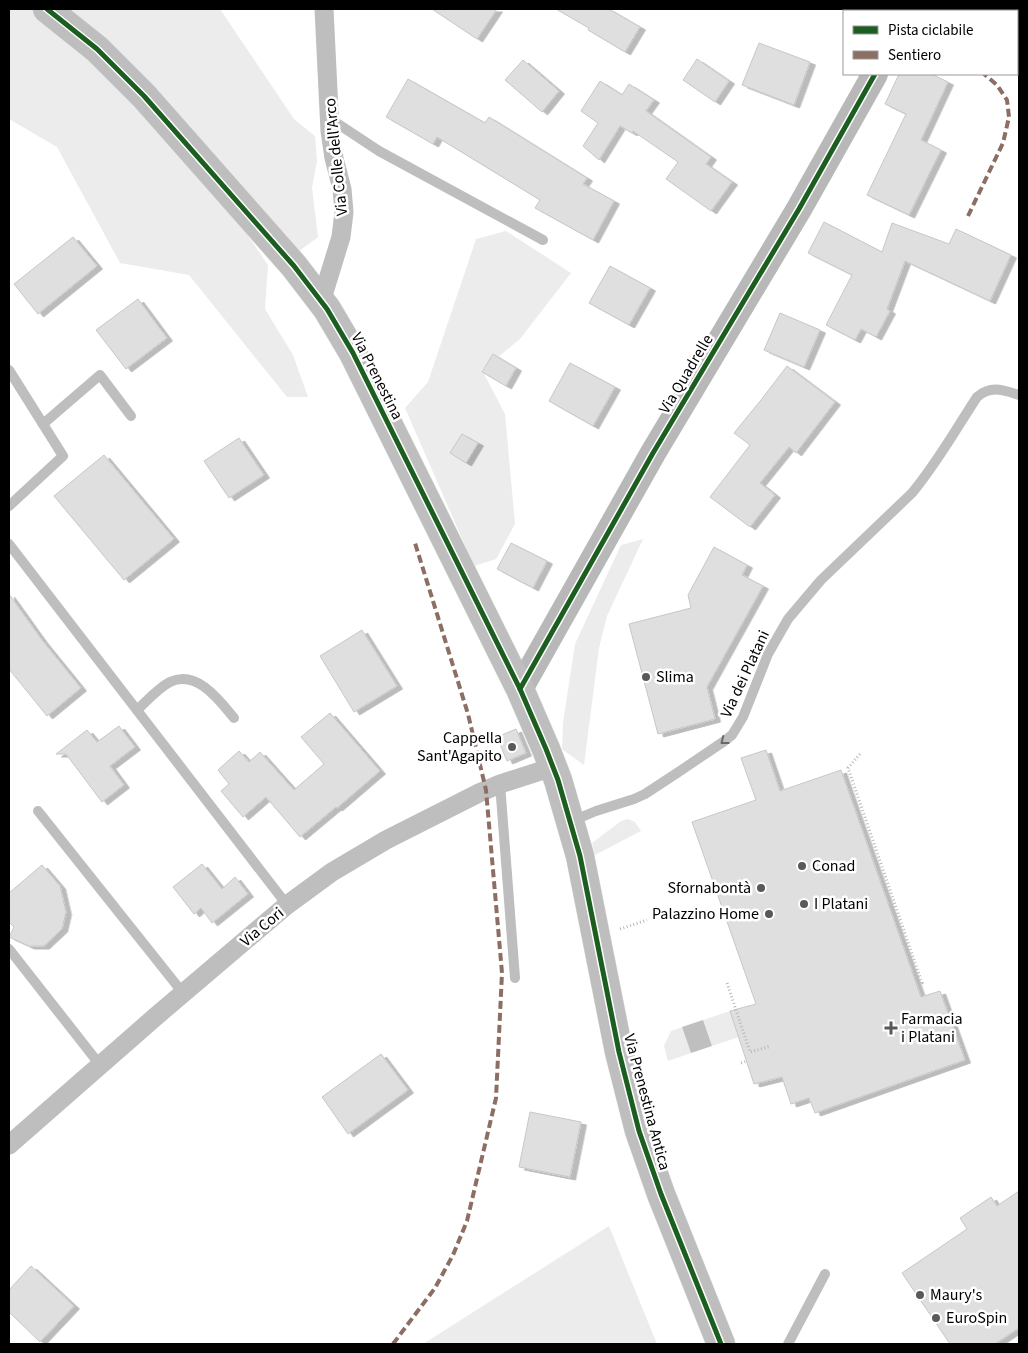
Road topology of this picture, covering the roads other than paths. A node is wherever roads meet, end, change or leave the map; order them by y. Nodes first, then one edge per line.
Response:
1 (46, 9) edge
2 (324, 9) edge
3 (874, 75) edge
4 (329, 118) junction
5 (543, 240) dead end
6 (321, 302) junction
7 (9, 370) edge
8 (1019, 395) edge
9 (131, 416) dead end
10 (43, 424) junction
11 (9, 506) edge
12 (9, 544) edge
13 (520, 690) junction
14 (137, 710) junction
15 (234, 718) dead end
16 (553, 767) junction
17 (500, 784) junction
18 (38, 811) dead end
19 (571, 822) junction
20 (287, 905) junction
21 (9, 949) edge
22 (515, 978) dead end
23 (184, 993) junction
24 (100, 1065) junction
25 (9, 1145) edge
26 (825, 1274) dead end
27 (721, 1344) edge
28 (788, 1344) edge

1 - 6 main road, Via Prenestina
2 - 4 street, Via Colle dell'Arco
3 - 13 street, Via Quadrelle
4 - 5 lane
4 - 6 street, Via Colle dell'Arco
6 - 13 main road, Via Prenestina
7 - 10 lane
8 -> 19 lane, Via dei Platani
9 - 10 lane
10 - 11 lane
12 - 14 lane
13 - 16 main road, Via Prenestina
14 - 15 lane
14 - 20 lane
16 - 17 street, Via Cori
16 - 19 main road, Via Prenestina Antica
17 - 20 street, Via Cori
17 - 22 lane
18 - 23 lane
19 - 27 main road, Via Prenestina Antica
20 - 23 street, Via Cori
21 - 24 lane
23 - 24 street, Via Cori
24 - 25 street, Via Cori
26 - 28 lane

